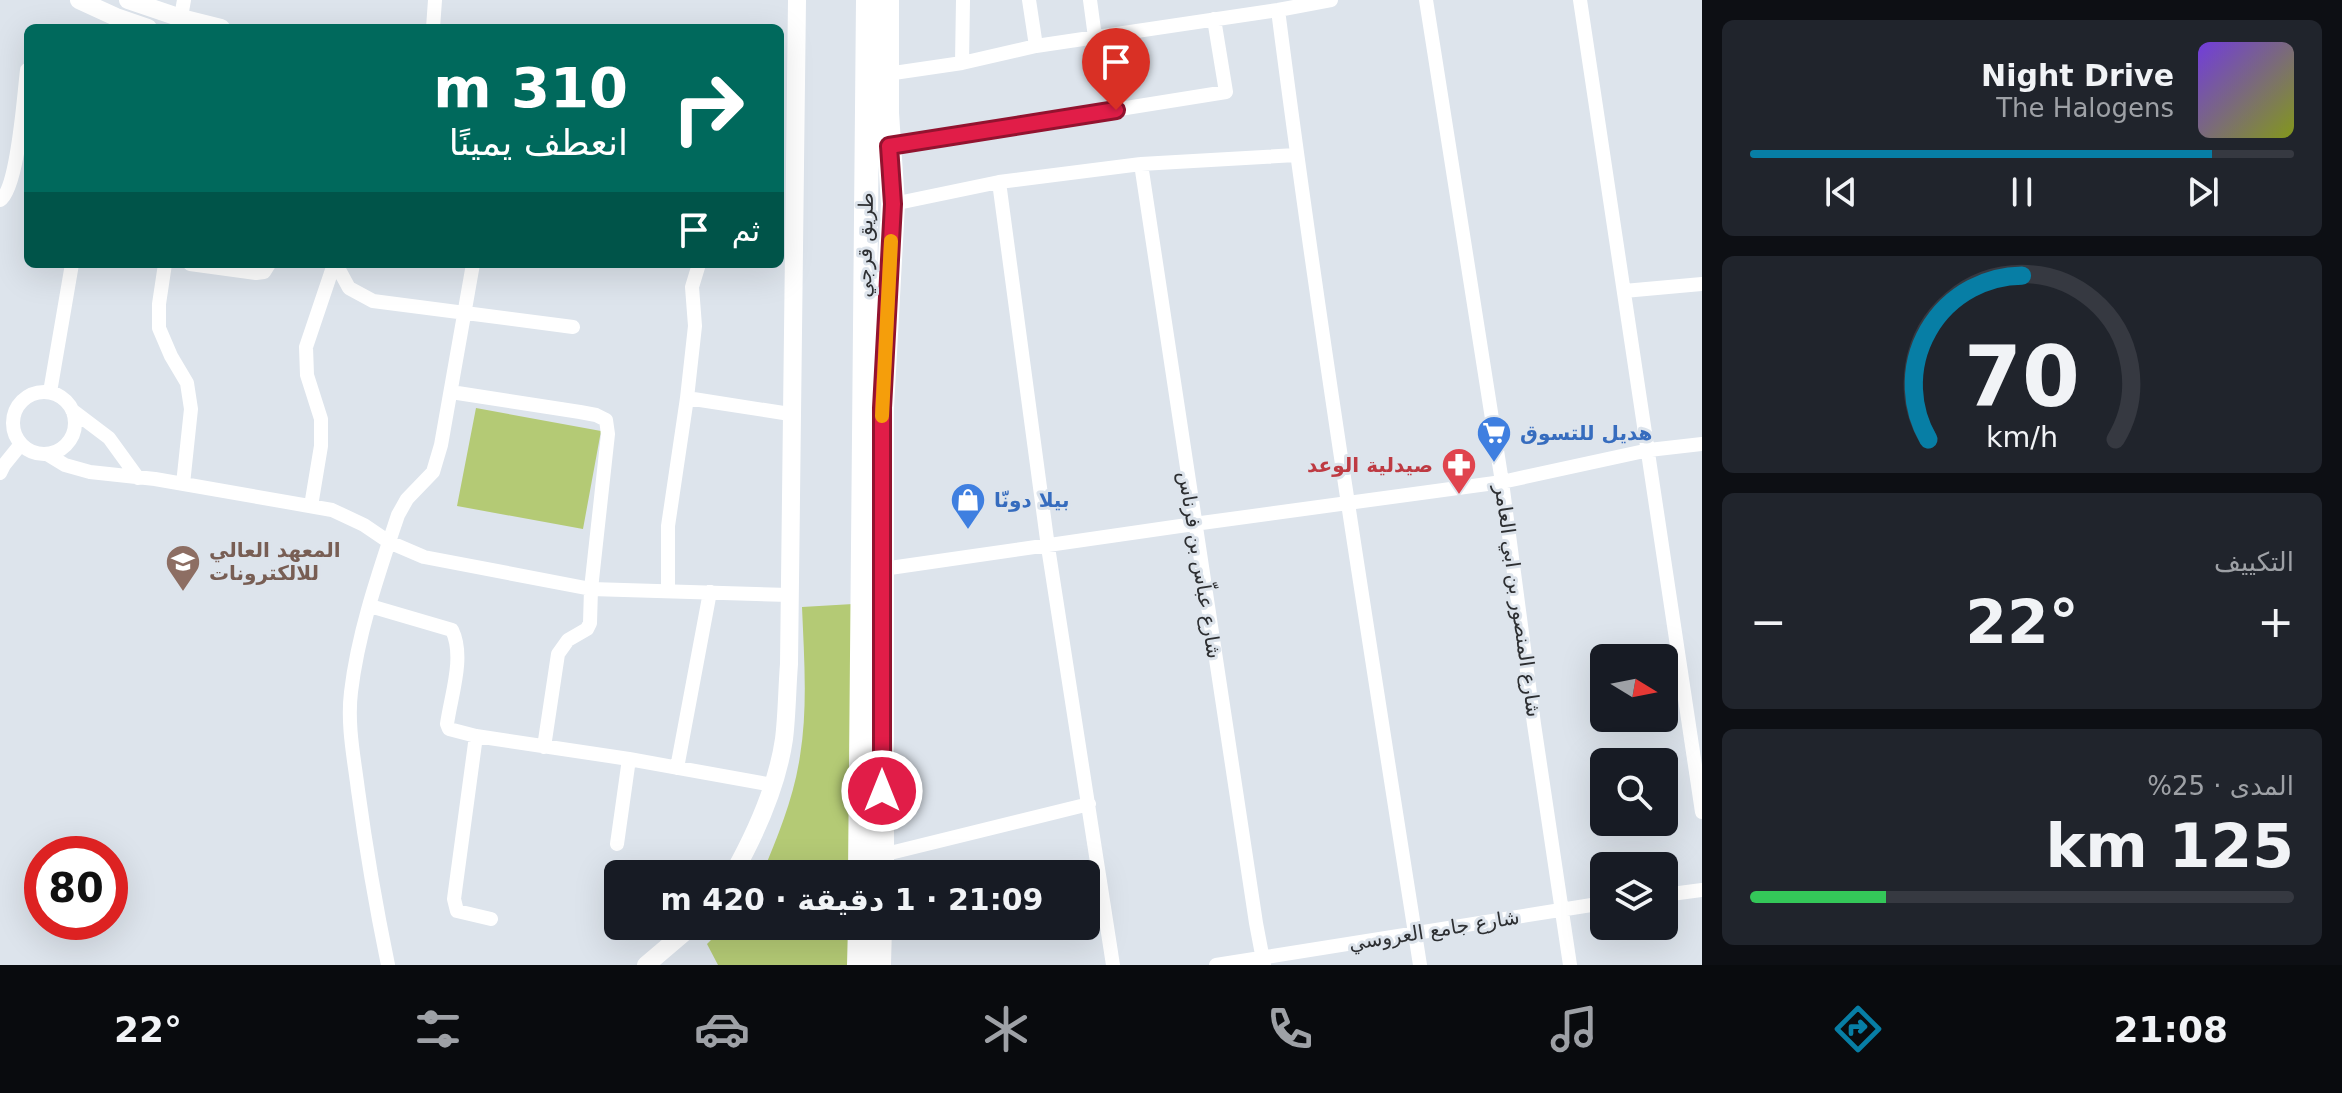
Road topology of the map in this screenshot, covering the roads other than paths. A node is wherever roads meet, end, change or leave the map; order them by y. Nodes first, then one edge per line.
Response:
1 (79, 0) edge
2 (128, 0) edge
3 (435, 0) edge
4 (868, 0) edge
5 (887, 0) edge
6 (963, 0) edge
7 (1029, 0) edge
8 (1090, 0) edge
9 (1331, 0) edge
10 (1426, 0) edge
11 (1580, 0) edge
12 (796, 5) edge
13 (1278, 10) junction
14 (181, 15) edge
15 (1214, 19) junction
16 (115, 22) edge
17 (209, 24) edge
18 (433, 24) edge
19 (788, 32) edge
20 (1095, 37) junction
21 (1036, 46) junction
22 (962, 63) junction
23 (887, 74) junction
24 (24, 93) edge
25 (889, 146) junction
26 (1296, 155) junction
27 (789, 159) edge
28 (1141, 164) junction
29 (999, 182) junction
30 (0, 200) edge
31 (893, 204) junction
32 (71, 268) edge
33 (164, 268) edge
34 (219, 268) edge
35 (266, 268) edge
36 (334, 268) edge
37 (337, 268) edge
38 (472, 268) edge
39 (698, 268) edge
40 (1702, 284) edge
41 (1624, 291) junction
42 (465, 313) junction
43 (573, 327) dead end
44 (50, 392) junction
45 (451, 392) junction
46 (687, 398) junction
47 (0, 404) edge
48 (17, 408) junction
49 (72, 410) junction
50 (790, 414) junction
51 (21, 444) junction
52 (1702, 444) edge
53 (1649, 450) junction
54 (47, 454) junction
55 (0, 473) edge
56 (138, 478) junction
57 (1502, 482) junction
58 (183, 484) junction
59 (1348, 504) junction
60 (311, 506) junction
61 (1194, 524) junction
62 (389, 542) junction
63 (1048, 547) junction
64 (872, 571) junction
65 (591, 589) junction
66 (668, 590) junction
67 (710, 592) junction
68 (789, 595) junction
69 (370, 606) junction
70 (476, 736) junction
71 (544, 747) junction
72 (629, 759) junction
73 (677, 768) junction
74 (773, 785) junction
75 (1089, 804) junction
76 (1702, 812) edge
77 (617, 844) dead end
78 (741, 860) edge
79 (861, 860) edge
80 (882, 860) edge
81 (896, 860) edge
82 (1702, 890) edge
83 (1678, 893) edge
84 (1590, 905) edge
85 (1562, 909) junction
86 (491, 919) dead end
87 (1415, 934) junction
88 (675, 940) edge
89 (860, 940) edge
90 (880, 940) edge
91 (1264, 962) edge
92 (388, 965) edge
93 (646, 965) edge
94 (859, 965) edge
95 (879, 965) edge
96 (1113, 965) edge
97 (1216, 965) edge
98 (1420, 965) edge
99 (1570, 965) edge

1 - 16 street
2 - 14 street
3 - 18 street
4 - 64 highway, طريق قرجي
5 - 23 highway, طريق قرجي
6 - 22 street
7 - 21 street
8 - 20 street
9 - 13 street
10 - 57 street, شارع المنصور بن ابي العامر
11 - 41 street
12 - 19 street
13 - 15 street
13 - 26 street
14 - 17 street
15 - 20 street
15 - 25 street
19 - 27 street
20 - 21 street
21 - 22 street
22 - 23 street
23 - 25 highway, طريق قرجي
24 - 30 street
25 - 31 highway, طريق قرجي
26 - 28 street
26 - 59 street
27 - 50 street
28 - 29 street
28 - 61 street, شارع عباّس بن فرناس
29 - 31 street
29 - 63 street
31 - 64 highway, طريق قرجي
32 - 44 street
33 - 58 street
34 - 35 street
36 - 60 street
37 - 42 street
38 - 42 street
39 - 46 street
40 - 41 street
41 - 53 street
42 - 43 street
42 - 45 street
44 - 48 street
44 - 49 street
45 - 62 street
45 - 65 street
46 - 50 street
46 - 66 street
47 - 48 street
48 - 51 street
49 - 54 street
49 - 56 street
50 - 68 street
51 - 54 street
51 - 55 street
52 - 53 street
53 - 57 street
53 - 76 street
54 - 56 street
56 - 58 street
57 - 59 street
57 - 85 street, شارع المنصور بن ابي العامر
58 - 60 street
59 - 61 street
59 - 87 street
60 - 62 street
61 - 63 street
61 - 91 street, شارع عباّس بن فرناس
62 - 65 street
62 - 69 street
63 - 64 street
63 - 75 street
64 - 79 highway, طريق قرجي
64 - 80 highway, طريق قرجي
65 - 66 street
65 - 71 street
66 - 67 street
67 - 68 street
67 - 73 street
68 - 74 street
69 - 70 street
69 - 92 street
70 - 71 street
70 - 86 street
71 - 72 street
72 - 73 street
72 - 77 street
73 - 74 street
74 - 78 street
75 - 81 street
75 - 96 street
82 - 83 street
84 - 85 street, شارع جامع العروسي
85 - 87 street, شارع جامع العروسي
85 - 99 street, شارع المنصور بن ابي العامر
87 - 91 street, شارع جامع العروسي
87 - 98 street
88 - 93 street
89 - 94 highway
90 - 95 highway
91 - 97 street, شارع جامع العروسي

